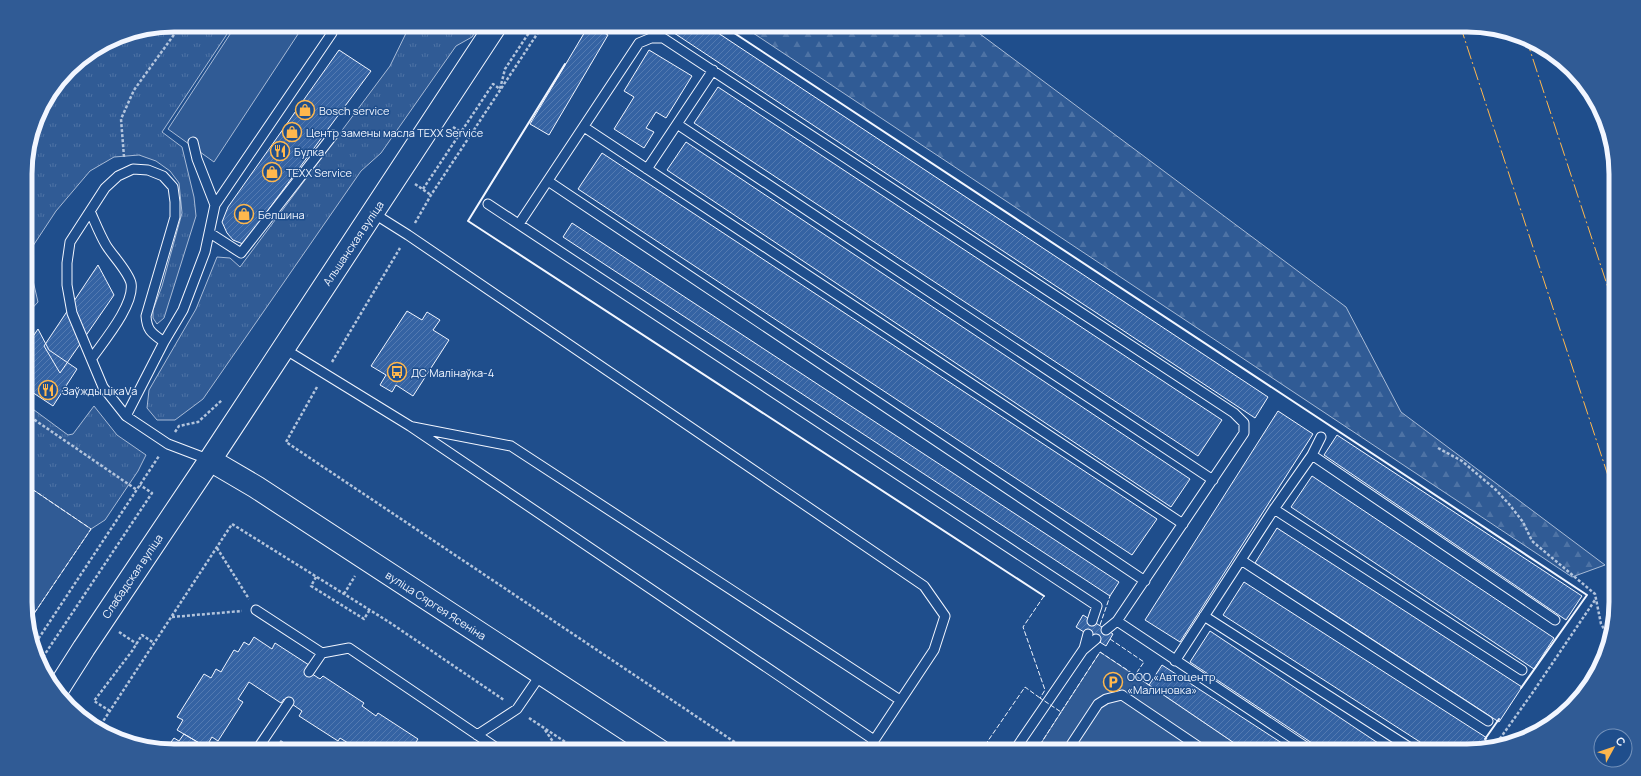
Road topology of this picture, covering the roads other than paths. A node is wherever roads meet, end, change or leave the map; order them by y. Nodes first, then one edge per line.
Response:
1 (491, 32) edge
2 (332, 33) dead end
3 (713, 70) junction
4 (677, 124) junction
5 (584, 127) junction
6 (333, 135) dead end
7 (193, 142) dead end
8 (647, 170) junction
9 (548, 182) junction
10 (488, 204) dead end
11 (214, 205) junction
12 (90, 212) junction
13 (373, 213) junction
14 (519, 224) junction
15 (210, 233) junction
16 (164, 342) junction
17 (283, 348) junction
18 (92, 358) junction
19 (126, 416) junction
20 (410, 426) junction
21 (1321, 438) dead end
22 (1312, 455) junction
23 (210, 460) junction
24 (1213, 480) junction
25 (1274, 509) junction
26 (1183, 524) junction
27 (1241, 560) junction
28 (1145, 581) junction
29 (256, 610) road end
30 (1204, 616) junction
31 (1555, 620) dead end
32 (1092, 621) dead end
33 (1117, 621) junction
34 (1106, 630) dead end
35 (1092, 637) dead end
36 (322, 653) junction
37 (1175, 661) junction
38 (1522, 670) dead end
39 (309, 672) dead end
40 (542, 673) junction
41 (60, 686) edge
42 (900, 700) junction
43 (289, 702) dead end
44 (1488, 721) dead end
45 (477, 735) junction
46 (874, 740) junction
47 (261, 744) edge
48 (491, 744) edge
49 (649, 744) edge
50 (871, 744) edge
51 (1019, 744) edge
52 (1072, 744) edge
53 (1195, 744) edge
54 (1301, 744) edge
55 (1404, 744) edge

1 - 13 main road, Альшанская вуліца
2 - 11 lane
3 - 4 lane
3 - 5 lane
3 - 24 lane
4 - 8 lane
4 - 24 lane
5 - 8 lane
5 - 9 lane
6 - 15 lane
7 - 11 lane
8 - 26 lane
9 - 14 lane
9 - 28 lane
10 - 14 lane
11 - 15 lane
12 - 16 lane
12 - 18 lane
12 - 18 lane
13 - 17 main road, Альшанская вуліца
13 - 42 lane
14 - 32 lane
15 - 16 lane
16 - 19 lane
17 - 20 lane
17 - 23 main road, Альшанская вуліца
18 - 19 lane
19 - 23 lane
20 - 42 lane
20 - 46 lane
21 - 22 lane
22 - 25 lane
22 - 31 lane
23 - 40 main road, вуліца Сяргея Ясеніна
23 - 41 main road, Слабадская вуліца
24 - 26 lane
25 - 27 lane
25 - 38 lane
26 - 28 lane
27 - 30 lane
27 - 44 lane
28 - 33 lane
29 - 36 lane
30 - 37 lane
30 - 55 lane
33 - 34 lane
33 - 37 lane
35 - 51 lane
36 - 39 lane
36 - 45 lane
37 - 54 lane
40 - 45 lane
40 - 49 main road, вуліца Сяргея Ясеніна
42 - 46 lane
43 - 47 lane
45 - 48 lane
46 - 50 lane
52 - 53 lane

